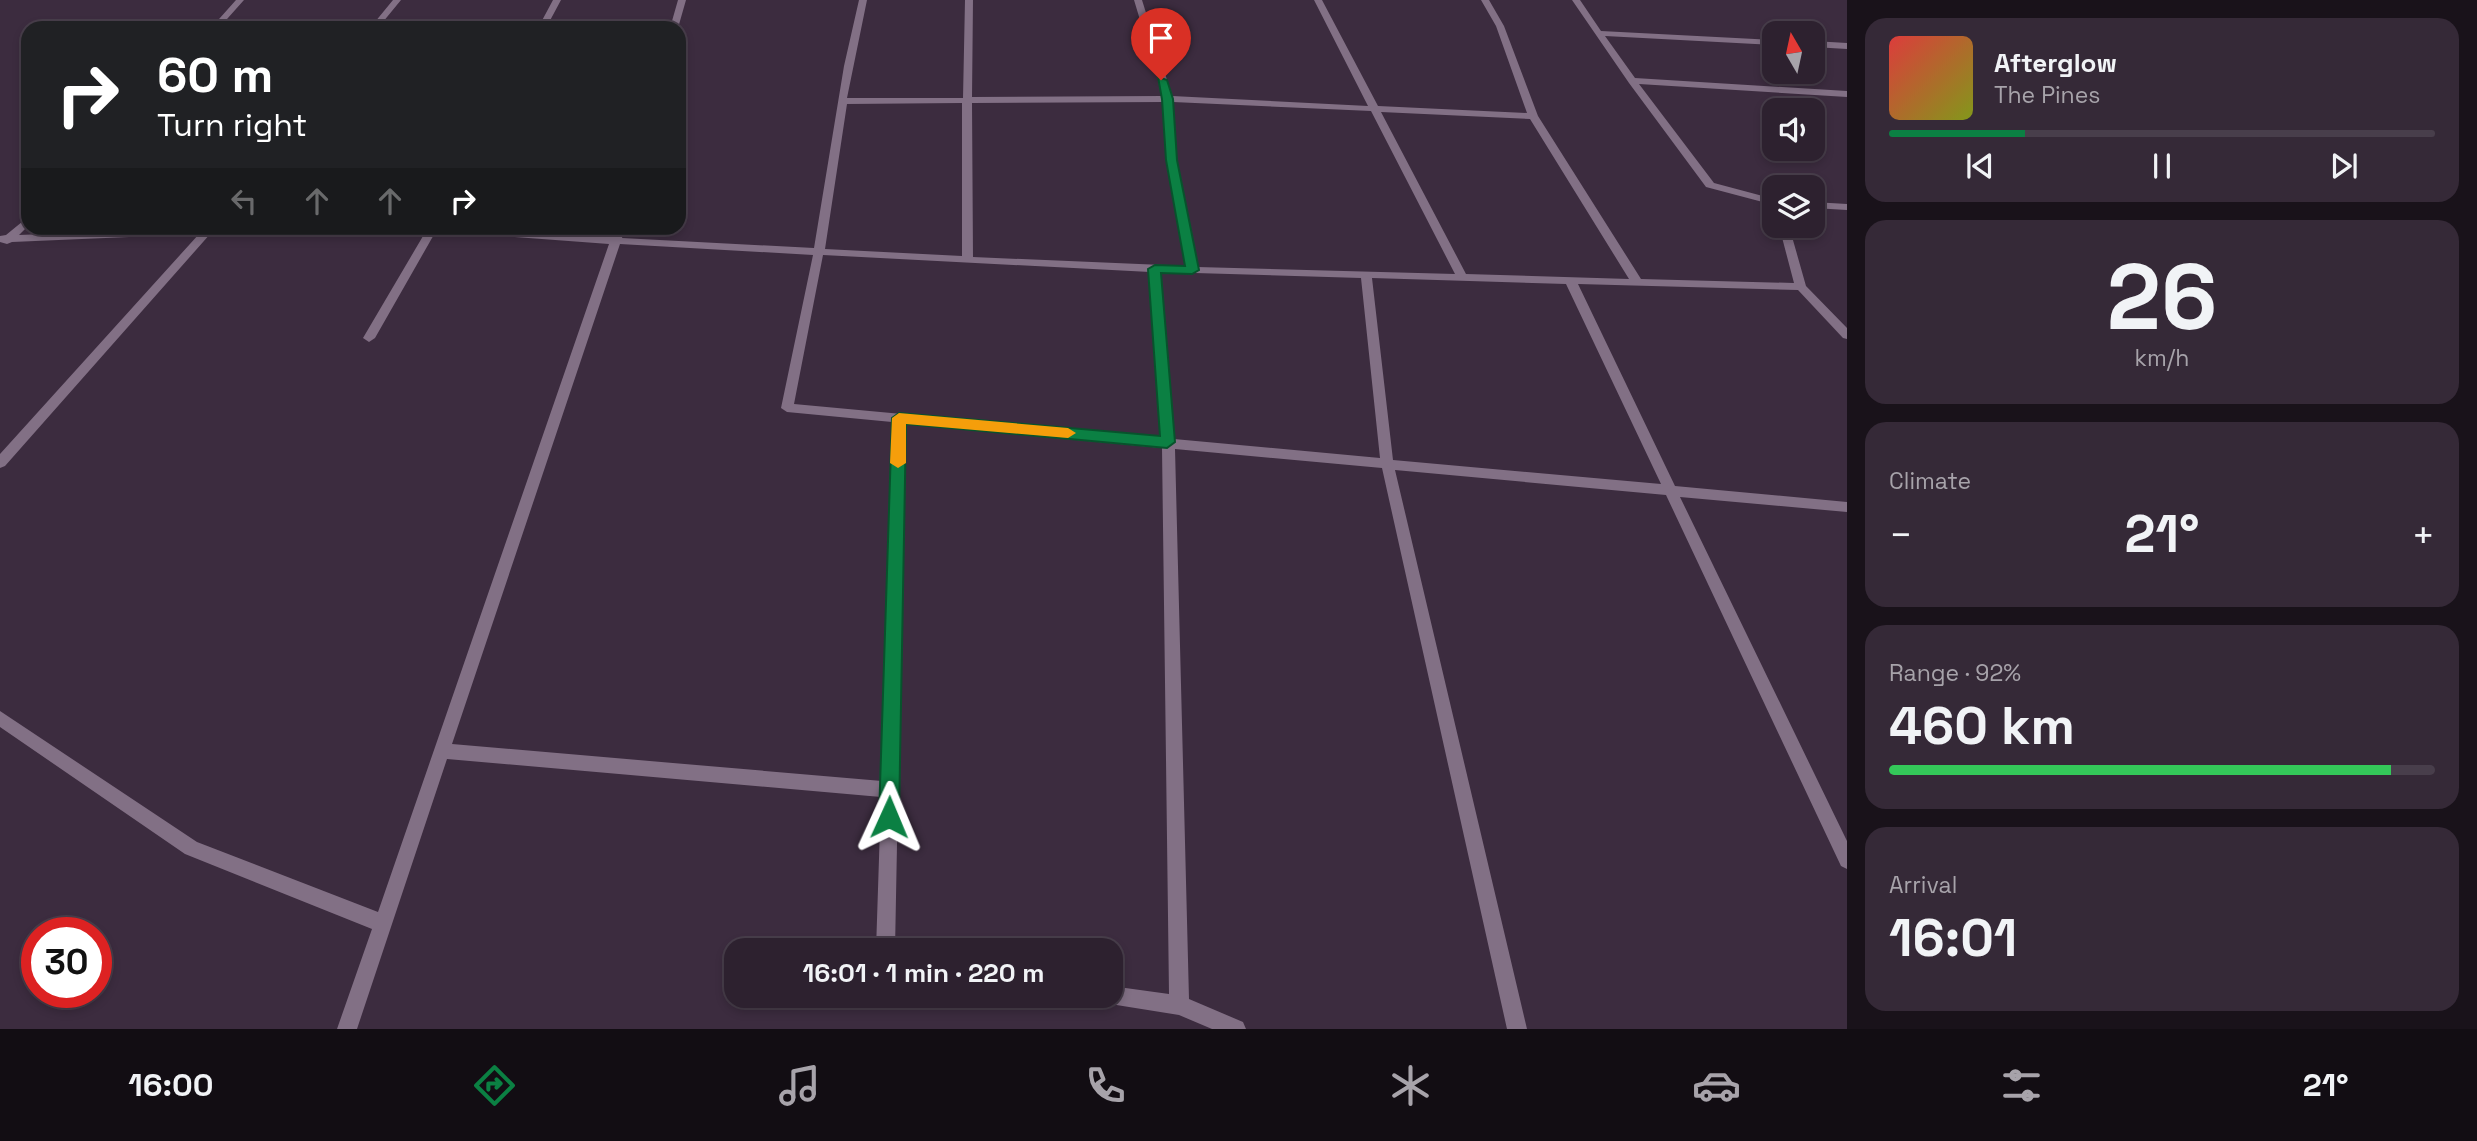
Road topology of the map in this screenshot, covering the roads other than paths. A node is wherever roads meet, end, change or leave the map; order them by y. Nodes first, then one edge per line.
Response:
1 (240, 0) edge
2 (397, 0) edge
3 (557, 0) edge
4 (681, 0) edge
5 (863, 0) edge
6 (969, 0) edge
7 (1138, 0) edge
8 (1318, 0) edge
9 (1485, 0) edge
10 (1576, 0) edge
11 (221, 21) edge
12 (380, 21) edge
13 (546, 21) edge
14 (676, 21) edge
15 (1601, 33) junction
16 (1762, 41) edge
17 (1825, 45) edge
18 (1847, 46) edge
19 (1632, 81) junction
20 (1847, 94) edge
21 (1168, 99) junction
22 (843, 101) junction
23 (967, 102) junction
24 (1374, 109) junction
25 (1533, 116) junction
26 (1762, 199) edge
27 (1825, 206) edge
28 (1847, 208) edge
29 (21, 226) edge
30 (114, 235) edge
31 (204, 235) edge
32 (429, 235) edge
33 (618, 235) edge
34 (631, 235) edge
35 (1787, 238) edge
36 (3, 242) edge
37 (819, 250) junction
38 (968, 259) junction
39 (1155, 269) junction
40 (1192, 270) junction
41 (1366, 275) junction
42 (1461, 277) junction
43 (1570, 280) junction
44 (1637, 282) junction
45 (1801, 287) junction
46 (1847, 335) edge
47 (369, 338) dead end
48 (899, 418) junction
49 (1167, 442) junction
50 (1387, 463) junction
51 (0, 464) edge
52 (1670, 488) junction
53 (1847, 507) edge
54 (0, 718) edge
55 (443, 751) junction
56 (889, 790) junction
57 (1847, 860) edge
58 (384, 924) junction
59 (886, 938) edge
60 (1123, 998) edge
61 (1179, 1005) junction
62 (347, 1029) edge
63 (1236, 1029) edge
64 (1517, 1029) edge

1 - 11 street
2 - 12 street
3 - 13 street
4 - 14 street
5 - 22 street
6 - 23 street
7 - 21 street
8 - 24 street
9 - 25 street
10 - 15 street
15 - 16 street
15 - 19 street
17 - 18 street
19 - 20 street
19 - 26 street
21 - 23 street
21 - 24 street
21 - 40 street
22 - 23 street
22 - 37 street
23 - 38 street
24 - 25 street
24 - 42 street
25 - 44 street
27 - 28 street
29 - 36 street
30 - 36 street
31 - 51 street
32 - 47 street
33 - 55 street
34 - 37 street
35 - 45 street
37 - 38 street
37 - 48 street
38 - 39 street
39 - 40 street
39 - 49 street
40 - 41 street
41 - 42 street
41 - 50 street
42 - 43 street
43 - 44 street
43 - 52 street
44 - 45 street
45 - 46 street
48 - 49 street
48 - 56 street
49 - 50 street
49 - 61 street
50 - 52 street
50 - 64 street
52 - 53 street
52 - 57 street
54 - 58 street
55 - 56 street
55 - 58 street
56 - 59 street
58 - 62 street
60 - 61 street
61 - 63 street

